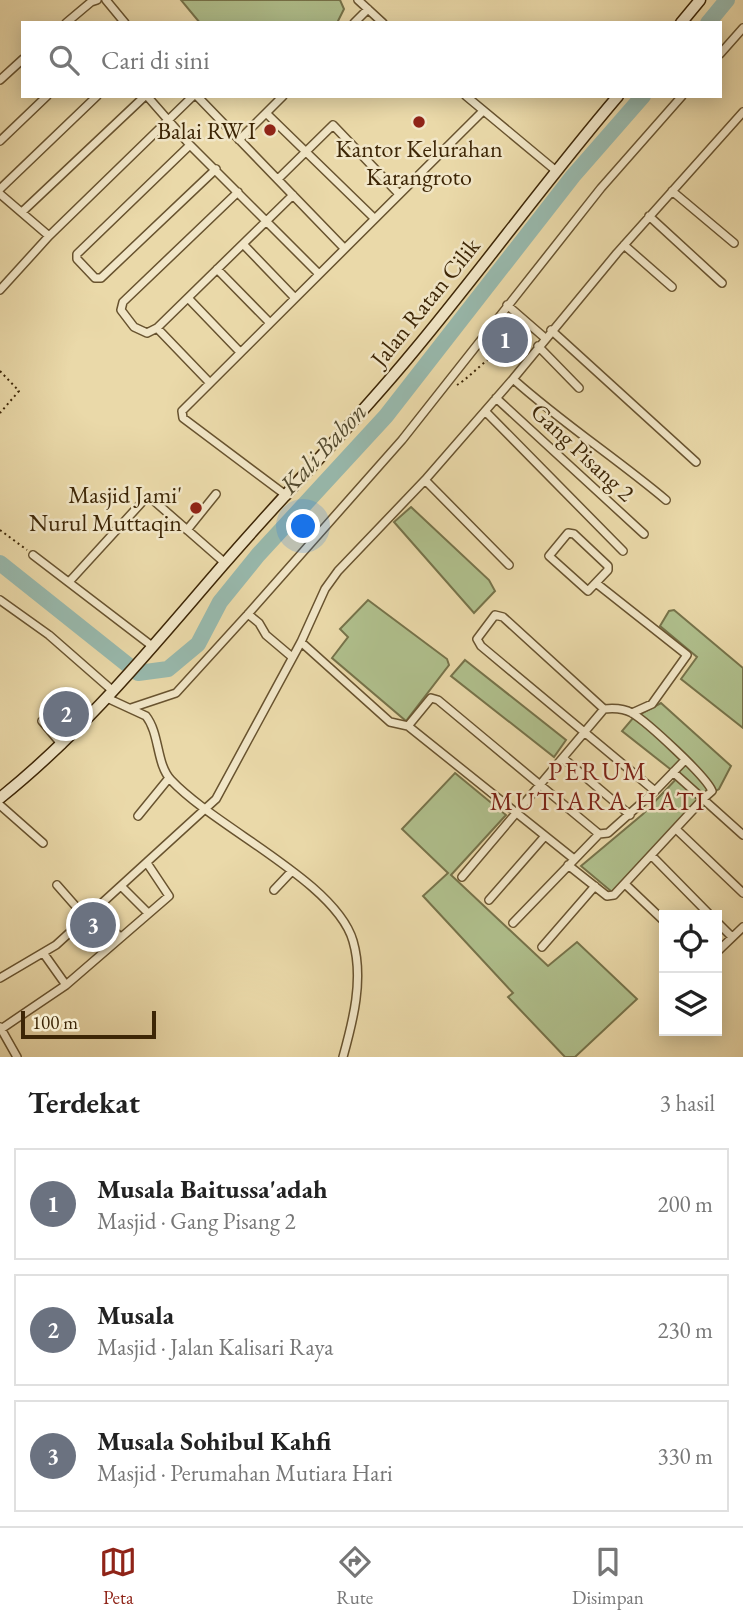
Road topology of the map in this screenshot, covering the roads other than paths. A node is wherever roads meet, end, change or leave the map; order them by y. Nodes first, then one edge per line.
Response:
1 (106, 0) edge
2 (358, 0) edge
3 (700, 0) edge
4 (92, 1) edge
5 (368, 9) junction
6 (68, 21) edge
7 (123, 21) edge
8 (357, 21) edge
9 (381, 21) edge
10 (683, 21) edge
11 (743, 28) edge
12 (722, 52) edge
13 (21, 62) edge
14 (0, 80) edge
15 (45, 98) edge
16 (95, 98) edge
17 (144, 98) edge
18 (148, 98) edge
19 (193, 98) edge
20 (197, 98) edge
21 (281, 98) edge
22 (468, 98) edge
23 (616, 98) edge
24 (680, 98) edge
25 (483, 111) junction
26 (743, 112) edge
27 (266, 113) junction
28 (167, 120) junction
29 (239, 140) junction
30 (0, 141) edge
31 (190, 145) junction
32 (306, 152) junction
33 (216, 169) junction
34 (555, 170) junction
35 (278, 180) junction
36 (0, 189) edge
37 (672, 191) junction
38 (238, 192) junction
39 (0, 194) edge
40 (399, 194) junction
41 (293, 195) junction
42 (22, 212) junction
43 (649, 216) junction
44 (374, 218) junction
45 (267, 220) junction
46 (49, 236) junction
47 (734, 243) dead end
48 (243, 244) junction
49 (624, 244) junction
50 (344, 248) junction
51 (217, 269) junction
52 (318, 273) junction
53 (722, 283) dead end
54 (672, 287) dead end
55 (0, 290) edge
56 (294, 297) junction
57 (188, 298) junction
58 (508, 305) junction
59 (269, 322) junction
60 (157, 328) junction
61 (551, 330) junction
62 (545, 338) junction
63 (538, 346) junction
64 (239, 351) junction
65 (513, 379) junction
66 (208, 381) junction
67 (579, 388) dead end
68 (496, 398) junction
69 (485, 411) junction
70 (696, 462) dead end
71 (425, 480) junction
72 (216, 495) dead end
73 (287, 496) junction
74 (666, 500) dead end
75 (187, 530) junction
76 (643, 534) dead end
77 (623, 551) dead end
78 (33, 555) road end
79 (225, 563) junction
80 (509, 565) dead end
81 (69, 582) junction
82 (596, 583) junction
83 (0, 600) edge
84 (248, 614) junction
85 (301, 642) junction
86 (149, 650) junction
87 (292, 657) junction
88 (112, 693) junction
89 (131, 708) junction
90 (604, 709) junction
91 (632, 713) junction
92 (42, 721) dead end
93 (408, 726) junction
94 (585, 733) junction
95 (62, 745) junction
96 (563, 758) junction
97 (685, 760) junction
98 (673, 772) junction
99 (169, 778) junction
100 (540, 786) junction
101 (655, 791) junction
102 (0, 798) edge
103 (703, 799) junction
104 (0, 805) edge
105 (205, 808) junction
106 (518, 814) junction
107 (630, 815) junction
108 (138, 816) dead end
109 (677, 830) junction
110 (599, 834) junction
111 (743, 835) edge
112 (545, 836) junction
113 (43, 843) dead end
114 (652, 855) junction
115 (571, 862) junction
116 (147, 863) junction
117 (291, 873) junction
118 (462, 877) dead end
119 (625, 884) junction
120 (57, 885) dead end
121 (121, 886) junction
122 (595, 886) junction
123 (274, 890) dead end
124 (743, 893) edge
125 (489, 900) dead end
126 (705, 910) edge
127 (94, 911) junction
128 (148, 913) junction
129 (659, 916) edge
130 (86, 918) junction
131 (513, 923) dead end
132 (722, 927) edge
133 (743, 927) edge
134 (120, 937) junction
135 (732, 937) junction
136 (542, 947) dead end
137 (722, 947) edge
138 (44, 954) junction
139 (0, 978) edge
140 (66, 985) junction
141 (0, 1028) edge
142 (17, 1057) edge
143 (343, 1057) edge

1 - 7 street
2 - 5 street
3 - 10 street
4 - 6 street
5 - 8 street
5 - 9 street
11 - 12 street
13 - 14 street
15 - 30 street
16 - 36 street
17 - 42 street
18 - 28 street
19 - 28 street
20 - 29 street
21 - 27 street
22 - 25 street
23 - 34 street, Jalan Ratan Cilik
24 - 58 street
25 - 34 street
25 - 40 street
26 - 37 street
27 - 29 street
27 - 32 street
28 - 31 street
28 - 46 street
29 - 35 street
31 - 33 street
31 - 33 street
32 - 35 street
32 - 40 street
32 - 44 street
33 - 38 street
34 - 73 street, Jalan Ratan Cilik
35 - 41 street
37 - 43 street
37 - 47 street
38 - 45 street
38 - 60 street
39 - 42 street
40 - 44 street
41 - 45 street
41 - 50 street
42 - 46 street
43 - 49 street
43 - 53 street
44 - 50 street
45 - 48 street
45 - 52 street
46 - 55 street
48 - 51 street
48 - 56 street
49 - 54 street
49 - 61 street
50 - 52 street
51 - 57 street
51 - 59 street
52 - 56 street
56 - 59 street
57 - 60 street
57 - 64 street
58 - 62 street
58 - 84 street
59 - 64 street
60 - 66 street
61 - 62 street
61 - 70 street
62 - 63 street
63 - 65 street
63 - 67 street
64 - 66 street
65 - 68 street
65 - 74 street
66 - 73 street
68 - 69 street
68 - 76 street, Gang Pisang 2
69 - 71 street
69 - 77 street
71 - 80 street
71 - 85 street
72 - 75 street
73 - 79 street, Jalan Ratan Cilik
75 - 79 street
75 - 81 street
78 - 81 street
79 - 86 street, Jalan Ratan Cilik
81 - 86 street
82 - 82 street
82 - 91 street
83 - 88 street
84 - 87 street
84 - 89 street
85 - 87 street
85 - 93 street
86 - 88 street, Jalan Ratan Cilik
87 - 105 street
88 - 89 street
88 - 95 street, Jalan Ratan Cilik
89 - 99 street
90 - 91 street
90 - 94 street
90 - 94 street
91 - 97 street
92 - 95 street
93 - 100 street
93 - 106 street
94 - 96 street
94 - 101 street
95 - 102 street, Jalan Ratan Cilik
96 - 100 street
96 - 107 street
97 - 98 street
97 - 103 street
98 - 101 street
98 - 103 street
99 - 105 street
99 - 108 street
100 - 106 street
100 - 110 street
101 - 107 street
103 - 109 street
103 - 111 street
104 - 113 street
105 - 116 street
105 - 117 street
106 - 112 street
106 - 118 street
107 - 110 street
109 - 114 street
109 - 124 street
110 - 115 street
112 - 115 street
112 - 125 street
114 - 119 street
114 - 126 street
115 - 122 street
115 - 131 street
116 - 121 street
116 - 128 street
117 - 123 street
117 - 143 street
119 - 122 street
119 - 129 street
120 - 130 street
121 - 127 street
121 - 128 street
122 - 136 street
127 - 130 street
127 - 134 street
128 - 134 street
130 - 138 street
132 - 135 street
133 - 135 street
134 - 140 street
135 - 137 street
138 - 139 street
138 - 140 street
140 - 141 street
141 - 142 street

